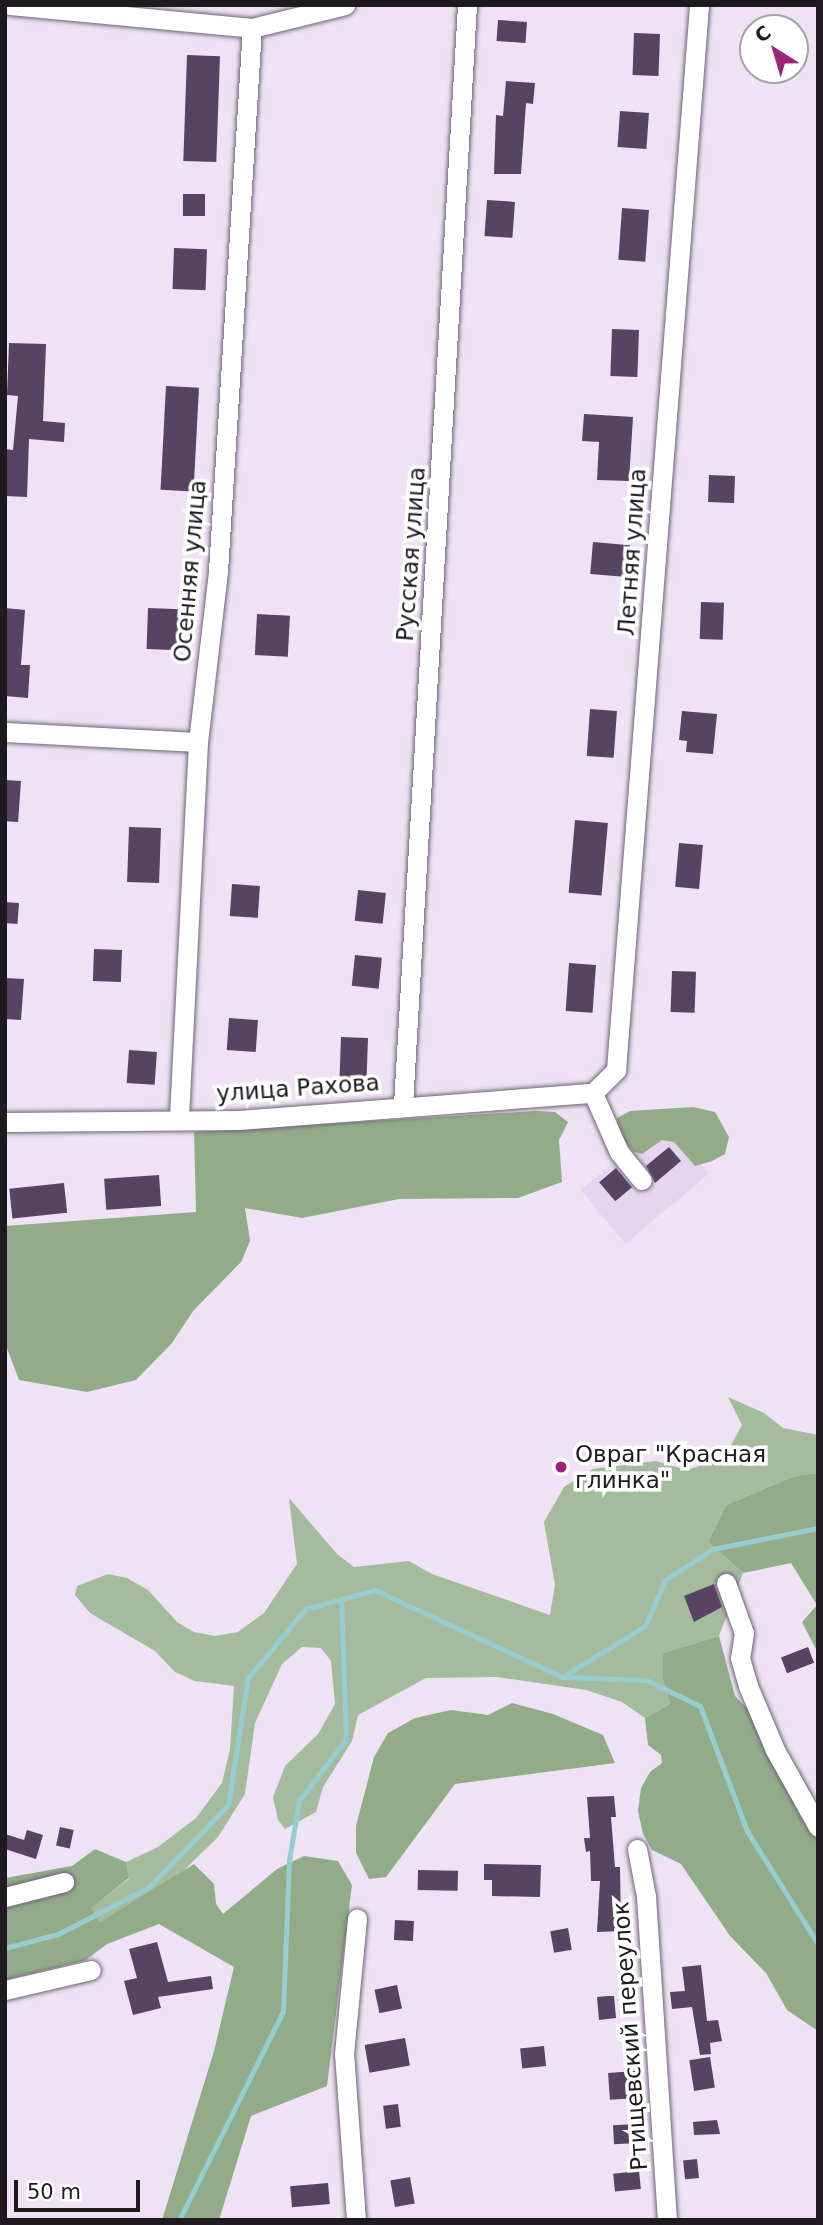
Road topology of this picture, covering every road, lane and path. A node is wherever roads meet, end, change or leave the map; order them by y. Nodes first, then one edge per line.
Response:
1 (10, 5) edge
2 (345, 5) edge
3 (467, 5) edge
4 (699, 5) edge
5 (252, 28) junction
6 (5, 732) edge
7 (198, 742) junction
8 (593, 1093) junction
9 (403, 1105) junction
10 (179, 1118) junction
11 (5, 1122) edge
12 (642, 1180) dead end
13 (726, 1583) dead end
14 (818, 1827) edge
15 (637, 1849) dead end
16 (64, 1882) dead end
17 (5, 1897) edge
18 (356, 1919) dead end
19 (91, 1970) dead end
20 (5, 1990) edge
21 (356, 2220) edge
22 (667, 2220) edge

1 - 5 street
2 - 5 street
3 - 9 street, Русская улица
4 - 8 street, Летняя улица
5 - 7 street, Осенняя улица
6 - 7 street
7 - 10 street, Осенняя улица
8 - 9 street, улица Рахова
8 - 12 street
9 - 10 street, улица Рахова
10 - 11 street, улица Рахова
13 - 14 street
15 - 22 street, Ртищевский переулок
16 - 17 street
18 - 21 street
19 - 20 street

